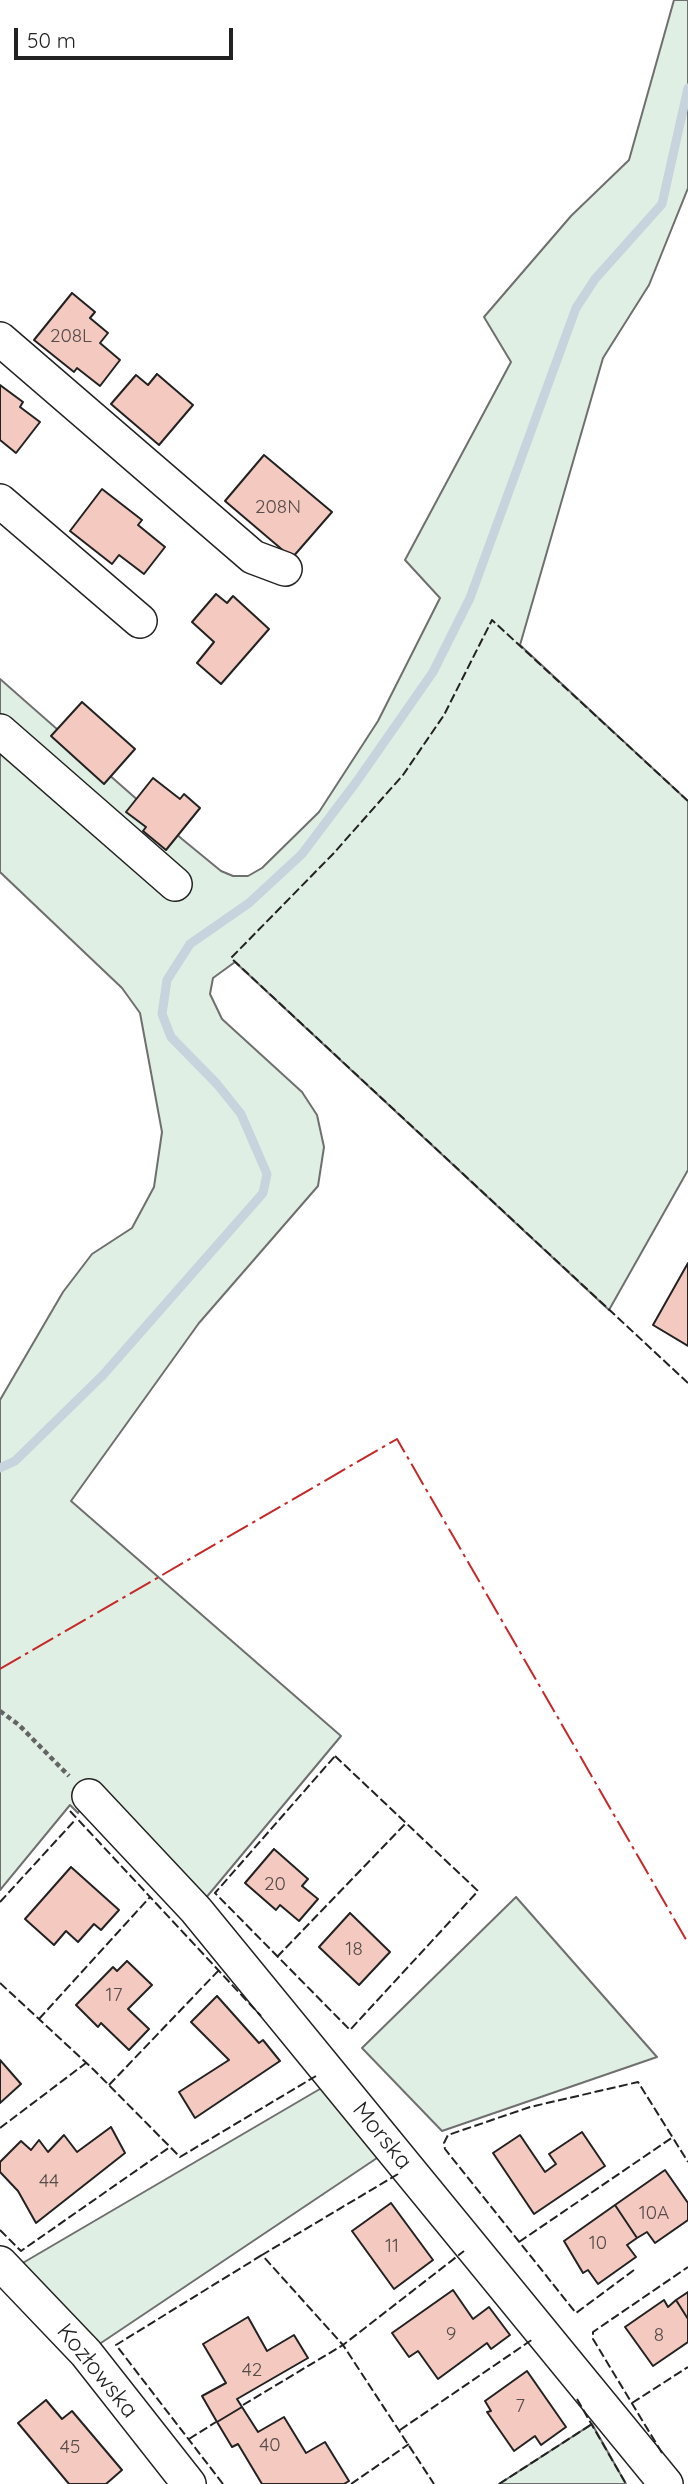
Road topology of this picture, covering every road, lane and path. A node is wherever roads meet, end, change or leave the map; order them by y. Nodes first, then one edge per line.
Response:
1 (0, 339) edge
2 (0, 501) edge
3 (285, 569) dead end
4 (140, 621) dead end
5 (0, 731) edge
6 (175, 884) dead end
7 (0, 1711) edge
8 (89, 1796) joint
9 (0, 2263) edge
10 (189, 2484) edge
11 (666, 2484) edge

1 - 3 street
2 - 4 street
5 - 6 street
7 - 8 path
8 - 11 street, Morska
9 - 10 street, Kozłowska

